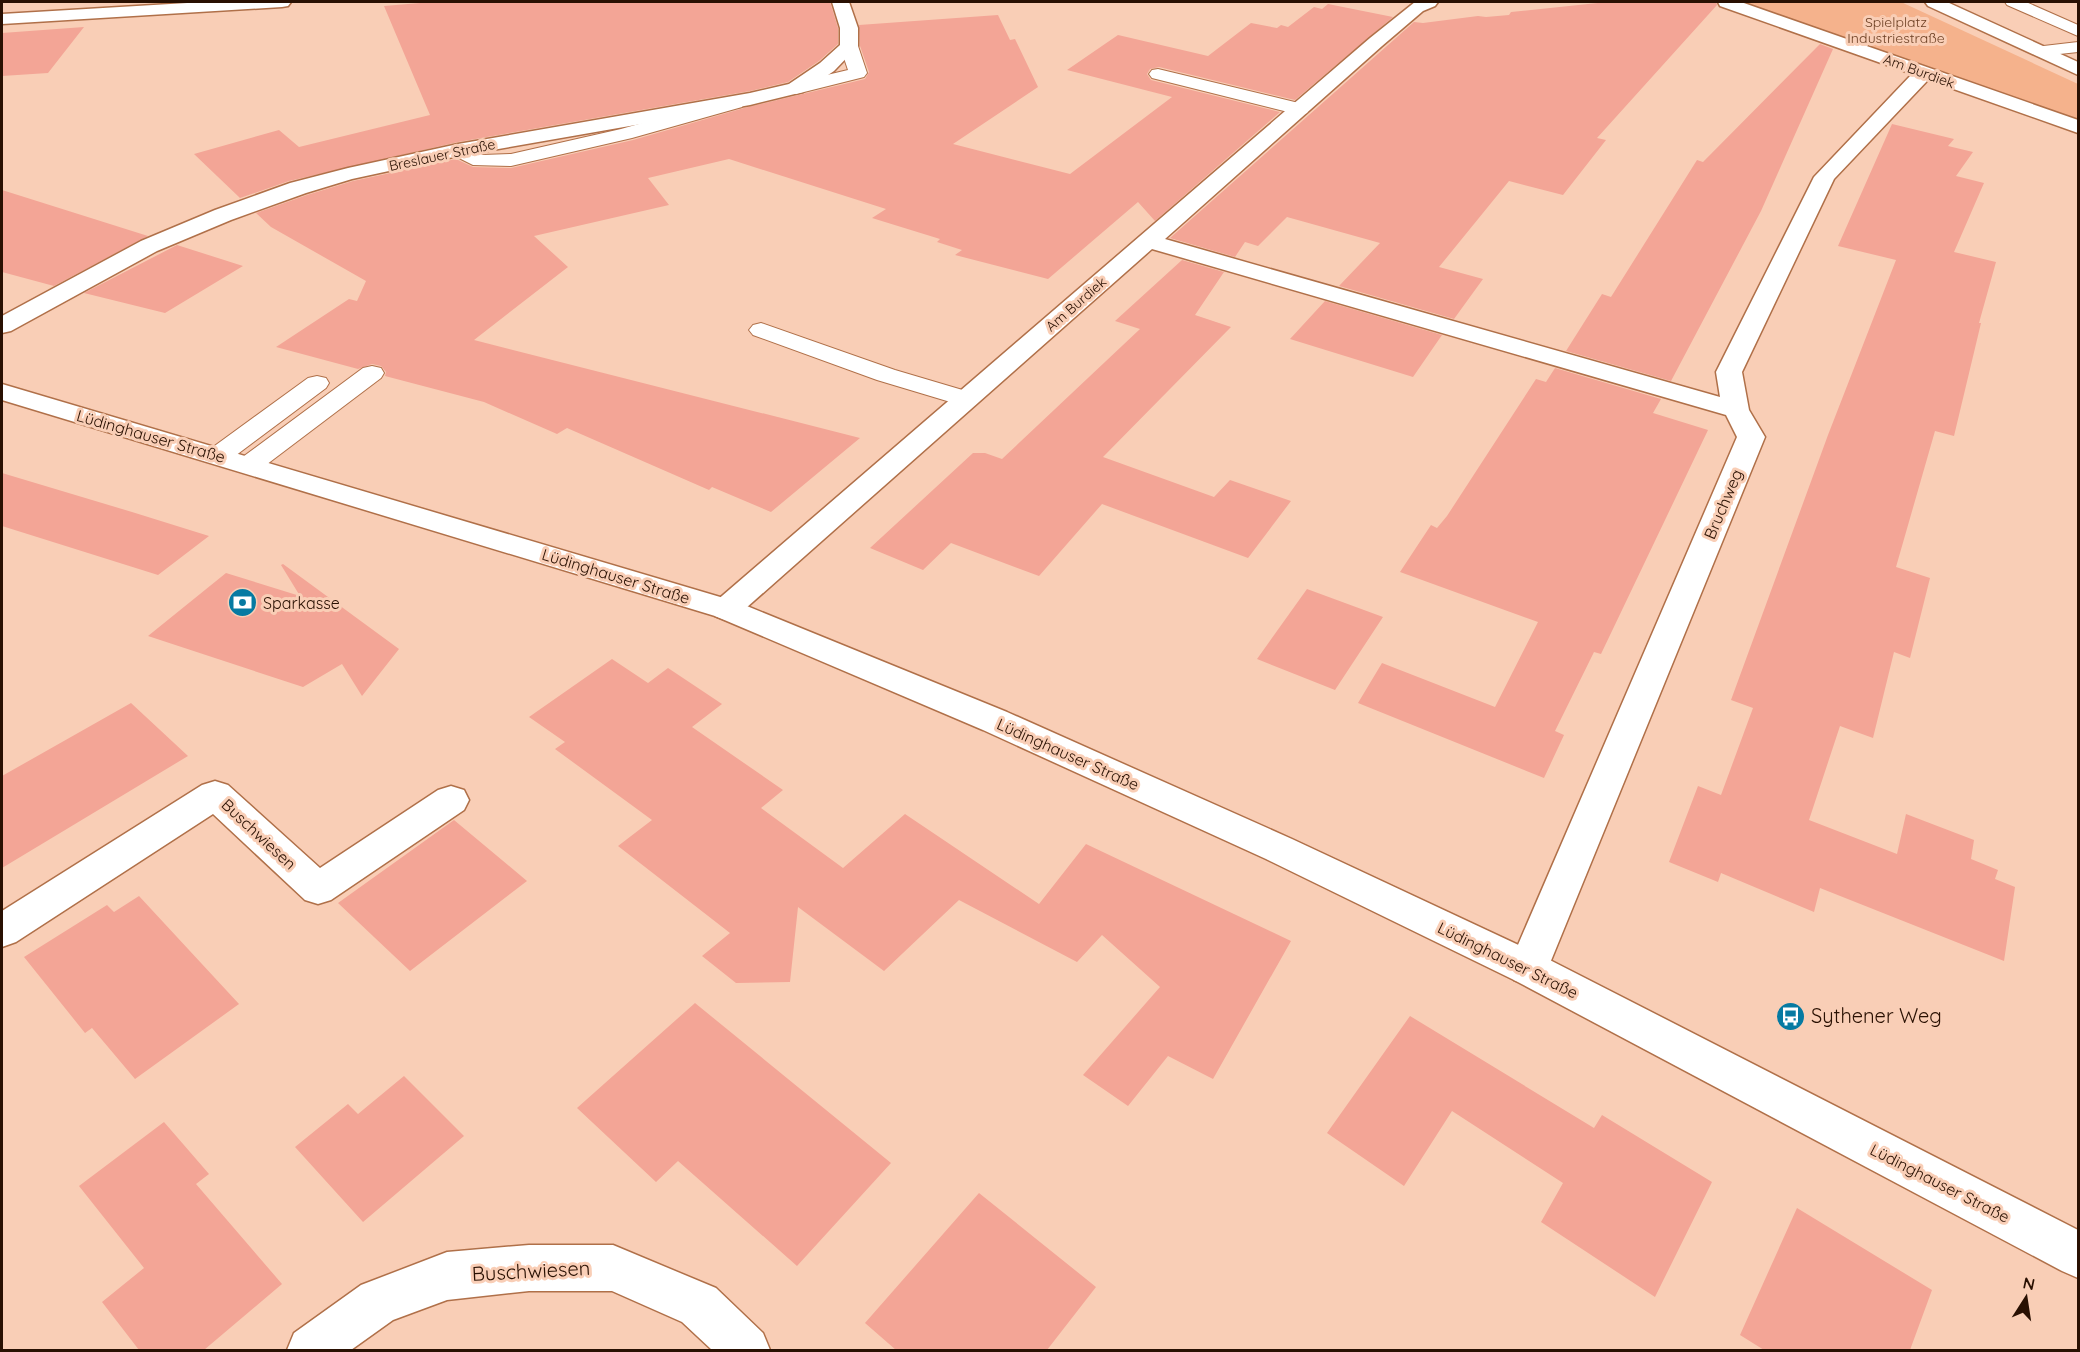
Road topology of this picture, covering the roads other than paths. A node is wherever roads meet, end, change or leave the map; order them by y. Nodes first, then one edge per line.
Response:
1 (282, 2) edge
2 (840, 2) edge
3 (1429, 2) edge
4 (1726, 2) edge
5 (1934, 2) edge
6 (2013, 2) edge
7 (2, 19) edge
8 (2079, 31) edge
9 (2079, 47) edge
10 (2041, 51) junction
11 (2079, 69) edge
12 (1924, 73) junction
13 (1158, 74) dead end
14 (1300, 108) junction
15 (2079, 127) edge
16 (1148, 241) junction
17 (2, 326) edge
18 (761, 330) dead end
19 (372, 372) dead end
20 (317, 383) dead end
21 (2, 392) edge
22 (967, 399) junction
23 (1736, 410) junction
24 (233, 461) junction
25 (726, 609) junction
26 (451, 800) dead end
27 (2, 931) edge
28 (1528, 968) junction
29 (2079, 1255) edge
30 (311, 1350) edge
31 (746, 1350) edge

1 - 7 street
2 - 17 street, Breslauer Straße
3 - 14 street, Am Burdiek
4 - 12 street, Am Burdiek
5 - 10 street
6 - 8 lane
9 - 10 lane
10 - 11 street
12 - 15 street, Am Burdiek
12 - 23 street, Bruchweg
13 - 14 lane
14 - 16 street, Am Burdiek
16 - 22 street, Am Burdiek
16 - 23 street
18 - 22 lane
19 - 24 lane
20 - 24 lane
21 - 24 street, Lüdinghauser Straße
22 - 25 street, Am Burdiek
23 - 28 street, Bruchweg
24 - 25 street, Lüdinghauser Straße
25 - 28 street, Lüdinghauser Straße
26 - 27 street, Buschwiesen
28 - 29 street, Lüdinghauser Straße
30 - 31 street, Buschwiesen

